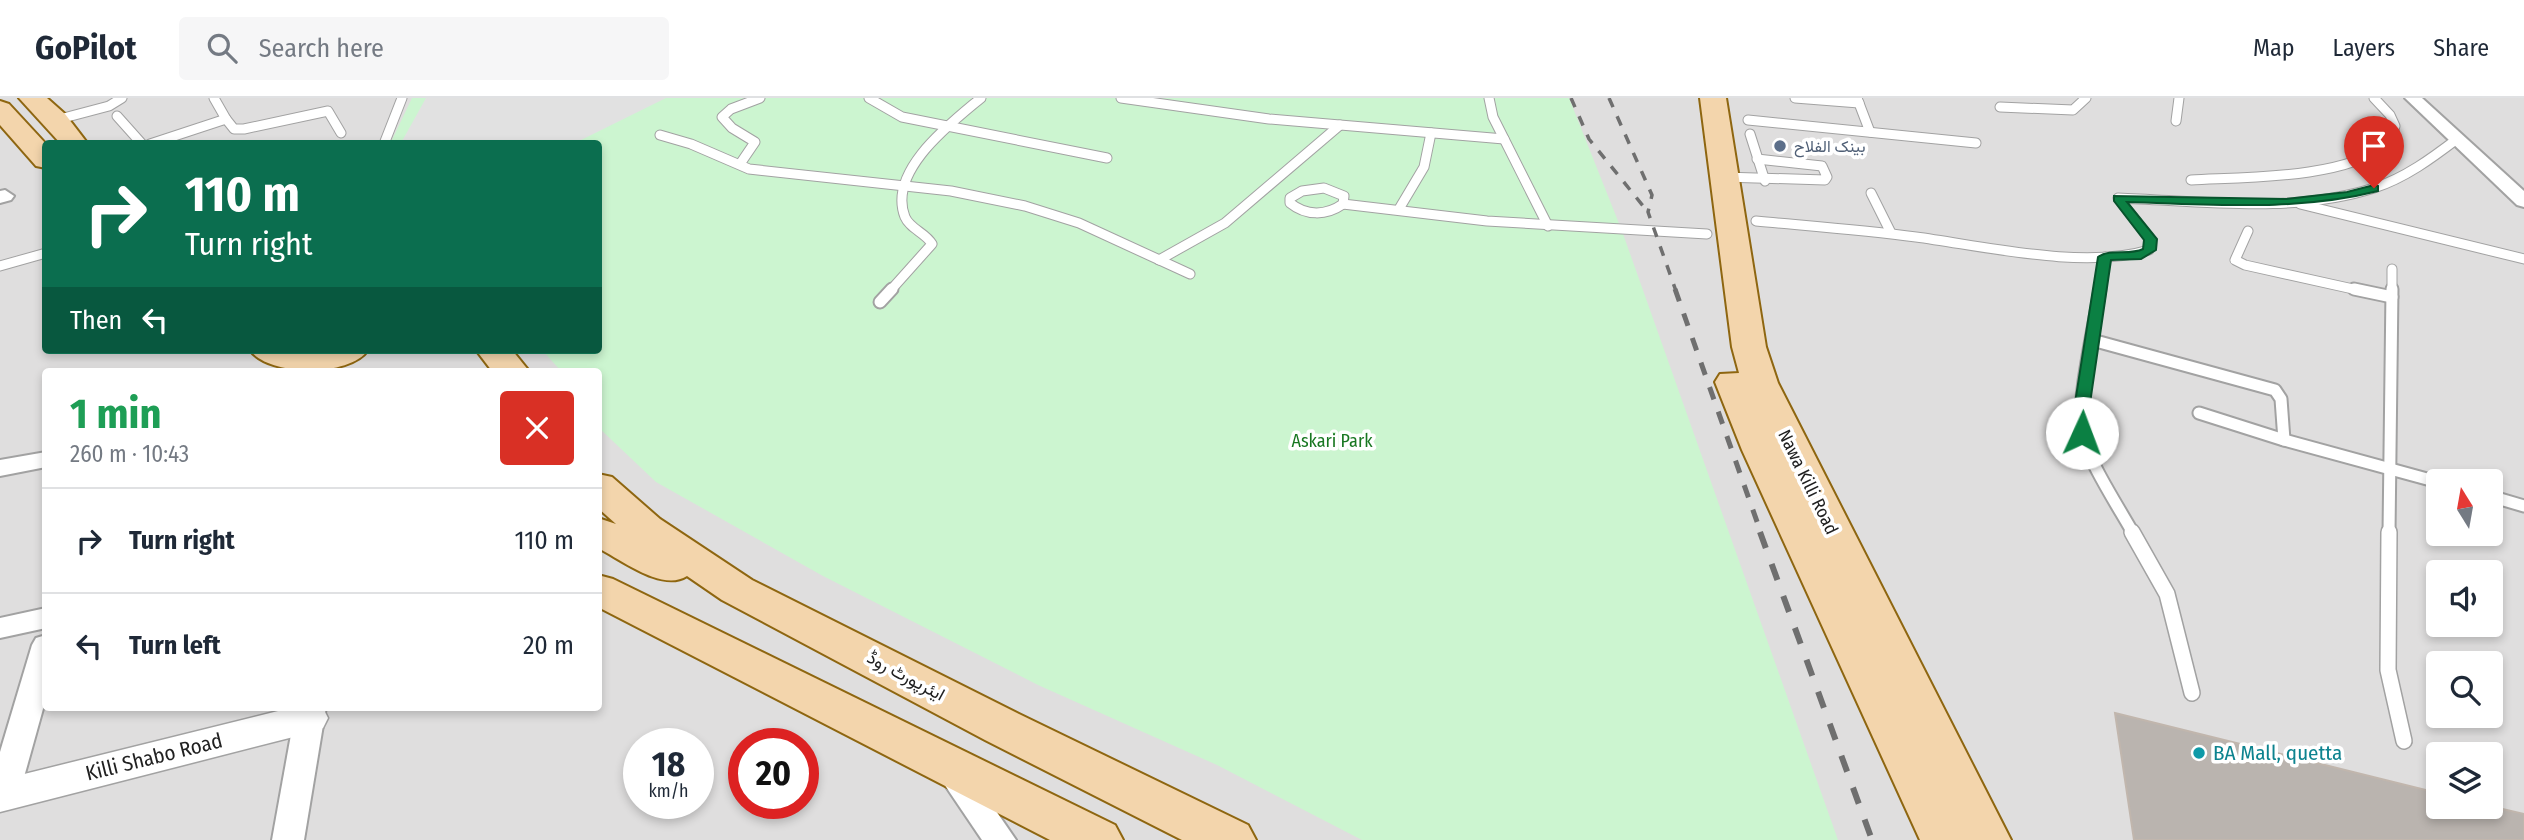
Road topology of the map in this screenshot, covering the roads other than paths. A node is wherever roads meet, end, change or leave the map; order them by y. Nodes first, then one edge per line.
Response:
1 (32, 98) edge
2 (122, 98) edge
3 (214, 98) edge
4 (402, 98) edge
5 (760, 98) edge
6 (869, 98) edge
7 (981, 98) edge
8 (1121, 98) edge
9 (1489, 98) edge
10 (1693, 98) edge
11 (1713, 98) edge
12 (1795, 98) edge
13 (2086, 98) edge
14 (2179, 98) edge
15 (2374, 98) edge
16 (2413, 98) edge
17 (1858, 101) edge
18 (2000, 107) dead end
19 (0, 109) edge
20 (117, 116) dead end
21 (226, 119) junction
22 (57, 120) junction
23 (1748, 120) dead end
24 (2176, 121) dead end
25 (950, 125) junction
26 (1340, 125) junction
27 (1870, 132) junction
28 (341, 133) dead end
29 (1431, 133) junction
30 (1750, 134) dead end
31 (660, 135) dead end
32 (1504, 139) junction
33 (2457, 139) junction
34 (72, 140) edge
35 (138, 140) edge
36 (162, 140) edge
37 (386, 140) edge
38 (1976, 143) dead end
39 (42, 156) edge
40 (1107, 158) dead end
41 (1757, 159) junction
42 (740, 164) junction
43 (1723, 177) junction
44 (2191, 180) dead end
45 (1765, 181) junction
46 (904, 186) junction
47 (1871, 193) dead end
48 (2524, 201) edge
49 (2292, 202) junction
50 (1343, 204) junction
51 (1399, 209) junction
52 (1756, 221) dead end
53 (1548, 226) junction
54 (2248, 231) dead end
55 (1891, 233) junction
56 (1707, 234) junction
57 (42, 254) edge
58 (2105, 257) junction
59 (2524, 259) edge
60 (1159, 260) junction
61 (0, 266) edge
62 (2392, 269) dead end
63 (1191, 274) dead end
64 (2392, 297) junction
65 (880, 302) dead end
66 (2092, 340) junction
67 (248, 354) edge
68 (278, 354) edge
69 (339, 354) edge
70 (496, 354) edge
71 (264, 368) edge
72 (508, 368) edge
73 (2199, 413) dead end
74 (2284, 440) junction
75 (42, 460) edge
76 (0, 468) edge
77 (2392, 470) junction
78 (2426, 479) edge
79 (602, 489) edge
80 (2503, 500) edge
81 (2524, 506) edge
82 (602, 533) edge
83 (602, 566) edge
84 (737, 590) junction
85 (602, 591) edge
86 (42, 619) edge
87 (670, 625) junction
88 (0, 628) edge
89 (42, 658) edge
90 (2192, 692) dead end
91 (310, 712) edge
92 (2404, 741) dead end
93 (946, 764) junction
94 (1, 795) edge
95 (288, 840) edge
96 (1000, 840) edge
97 (1097, 840) edge
98 (1230, 840) edge
99 (1946, 840) edge
100 (1985, 840) edge

1 - 22 main road
2 - 22 lane
3 - 21 lane
4 - 37 lane
5 - 42 lane
6 - 25 lane
7 - 25 lane
8 - 26 lane
9 - 32 lane
10 - 56 main road, Nawa Killi Road
11 - 43 main road, Nawa Killi Road
12 - 17 lane
13 - 18 lane
14 - 24 lane
15 - 44 lane
16 - 33 street
17 - 27 lane
19 - 39 main road
20 - 35 lane
21 - 28 lane
21 - 36 lane
22 - 34 main road
23 - 27 lane
25 - 40 lane
25 - 46 lane
26 - 29 lane
26 - 60 lane
27 - 38 lane
29 - 32 lane
29 - 51 lane
30 - 41 lane
31 - 42 lane
32 - 53 lane
33 - 48 street
33 - 49 lane
41 - 45 lane
41 - 45 lane
42 - 46 lane
43 - 45 lane
43 - 100 main road, Nawa Killi Road
46 - 60 lane
46 - 65 lane
47 - 55 lane
49 - 58 lane
49 - 59 lane
50 - 50 lane
50 - 51 lane
51 - 53 lane
52 - 55 lane
53 - 56 lane
54 - 64 lane
55 - 58 lane
56 - 99 main road, Nawa Killi Road
57 - 61 lane
58 - 66 lane
60 - 63 lane
62 - 64 lane
64 - 77 lane
66 - 74 lane
66 - 90 lane
67 - 71 main road
68 - 69 main road
70 - 72 main road
73 - 74 lane
74 - 77 lane
75 - 76 street
77 - 78 lane
77 - 92 lane
79 - 84 main road, ایئرپورٹ روڈ
80 - 81 lane
82 - 84 main road
83 - 87 main road
84 - 98 main road, ایئرپورٹ روڈ
85 - 87 main road
86 - 88 street
87 - 93 main road
89 - 94 street
91 - 94 street, Killi Shabo Road
91 - 95 street
93 - 96 street
93 - 97 main road

